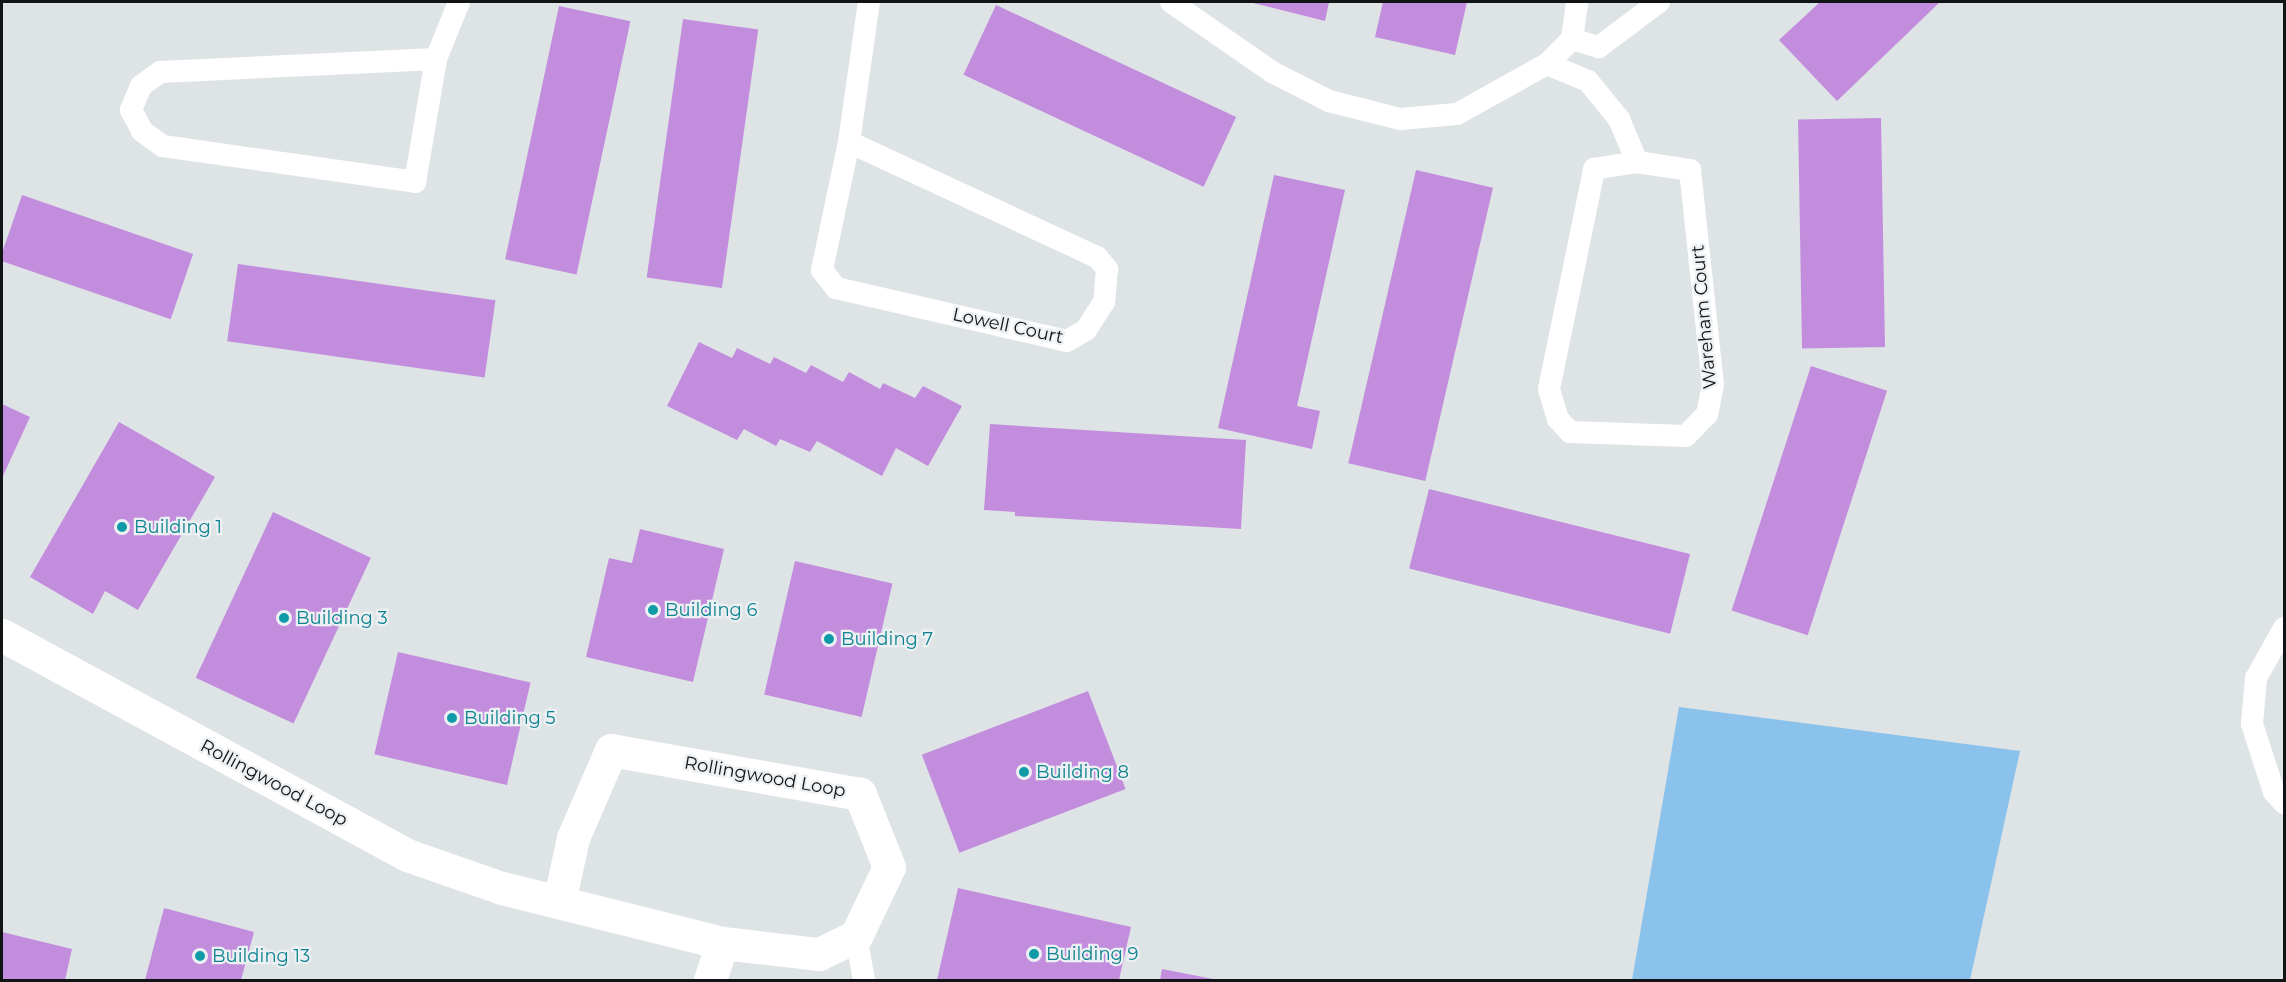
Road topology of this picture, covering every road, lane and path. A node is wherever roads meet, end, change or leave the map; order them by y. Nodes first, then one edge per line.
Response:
1 (459, 2) edge
2 (869, 2) edge
3 (1171, 2) edge
4 (1577, 2) edge
5 (1659, 2) edge
6 (1572, 39) junction
7 (435, 59) junction
8 (1547, 64) junction
9 (849, 142) junction
10 (1637, 162) junction
11 (2284, 628) edge
12 (2, 635) edge
13 (2284, 803) edge
14 (559, 902) junction
15 (856, 936) junction
16 (722, 943) junction
17 (710, 981) edge
18 (864, 981) edge

1 - 7 lane
2 - 9 lane, Lowell Court
3 - 8 lane
4 - 6 lane
5 - 6 lane
6 - 8 lane
7 - 7 lane
8 - 10 lane
9 - 9 lane, Lowell Court
10 - 10 lane, Wareham Court
11 - 13 lane
12 - 14 street, Rollingwood Loop
14 - 15 street, Rollingwood Loop
14 - 16 street, Rollingwood Loop
15 - 16 street, Rollingwood Loop
15 - 18 lane
16 - 17 street

